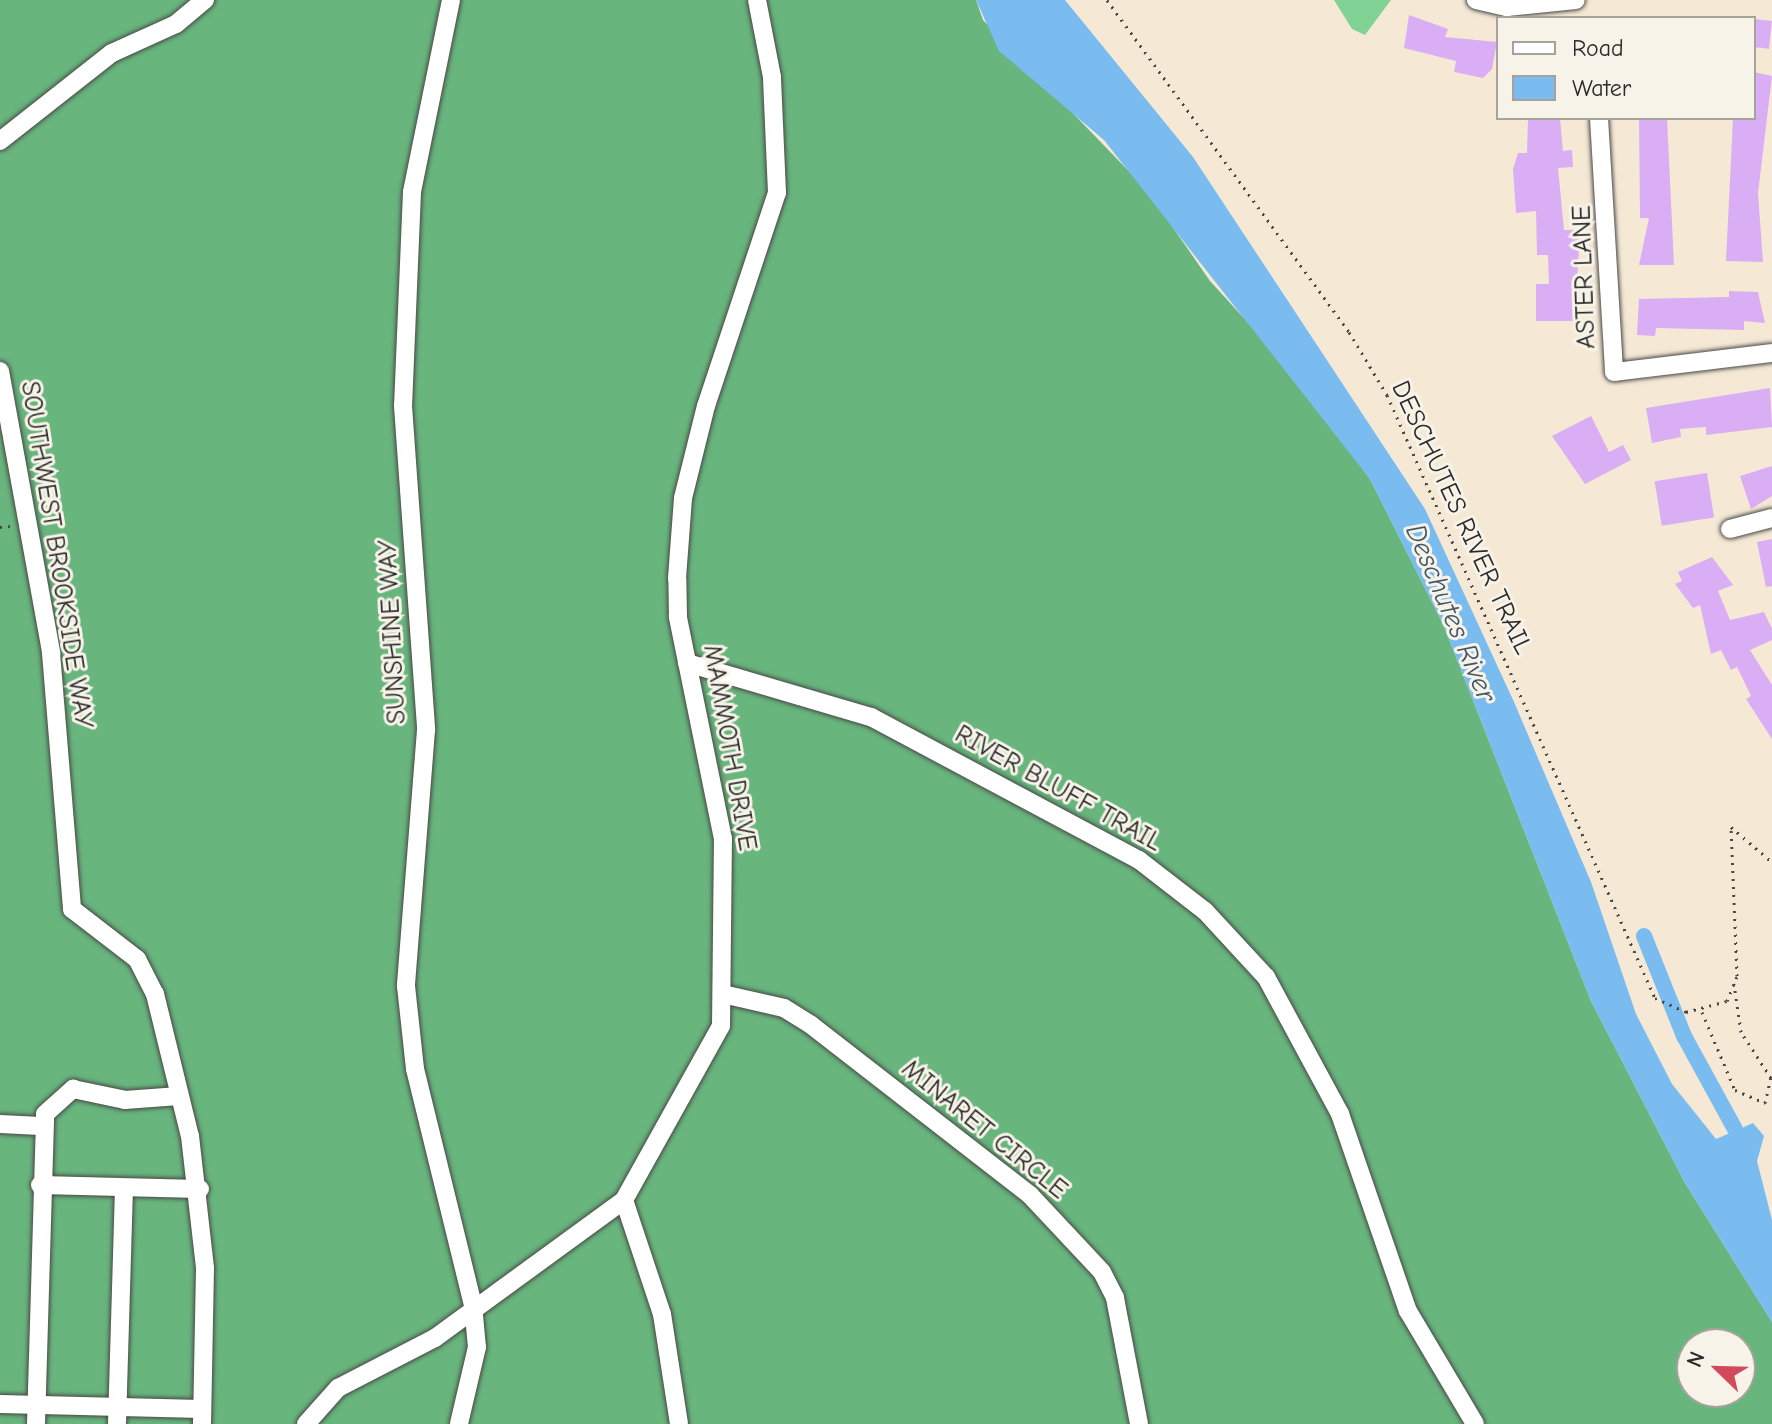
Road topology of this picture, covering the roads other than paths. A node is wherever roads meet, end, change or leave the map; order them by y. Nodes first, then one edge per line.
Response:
1 (205, 0) edge
2 (451, 0) edge
3 (757, 0) edge
4 (1476, 0) edge
5 (1578, 0) edge
6 (1599, 120) edge
7 (0, 141) edge
8 (1772, 353) edge
9 (0, 371) edge
10 (1772, 518) edge
11 (1730, 529) dead end
12 (687, 663) junction
13 (727, 995) junction
14 (179, 1096) junction
15 (0, 1124) edge
16 (41, 1126) junction
17 (40, 1185) junction
18 (124, 1188) junction
19 (200, 1189) junction
20 (624, 1200) junction
21 (473, 1305) junction
22 (36, 1403) junction
23 (0, 1404) edge
24 (118, 1405) junction
25 (202, 1416) edge
26 (36, 1424) edge
27 (117, 1424) edge
28 (306, 1424) edge
29 (459, 1424) edge
30 (679, 1424) edge
31 (1139, 1424) edge
32 (1475, 1424) edge

1 - 7 street
2 - 21 street, SUNSHINE WAY
3 - 12 street, MAMMOTH DRIVE
4 - 5 street
6 - 8 street, ASTER LANE
9 - 14 street, SOUTHWEST BROOKSIDE WAY
10 - 11 street
12 - 13 street, MAMMOTH DRIVE
12 - 32 street, RIVER BLUFF TRAIL
13 - 20 street, MAMMOTH DRIVE
13 - 31 street, MINARET CIRCLE
14 - 16 street
14 - 19 street, SOUTHWEST BROOKSIDE WAY
15 - 16 street
16 - 17 street
17 - 18 street
17 - 22 street
18 - 19 street
18 - 24 street
19 - 25 street, SOUTHWEST BROOKSIDE WAY
20 - 21 street, MAMMOTH DRIVE
20 - 30 street
21 - 28 street, MAMMOTH DRIVE
21 - 29 street
22 - 23 street
22 - 24 street
22 - 26 street
24 - 25 street
24 - 27 street

